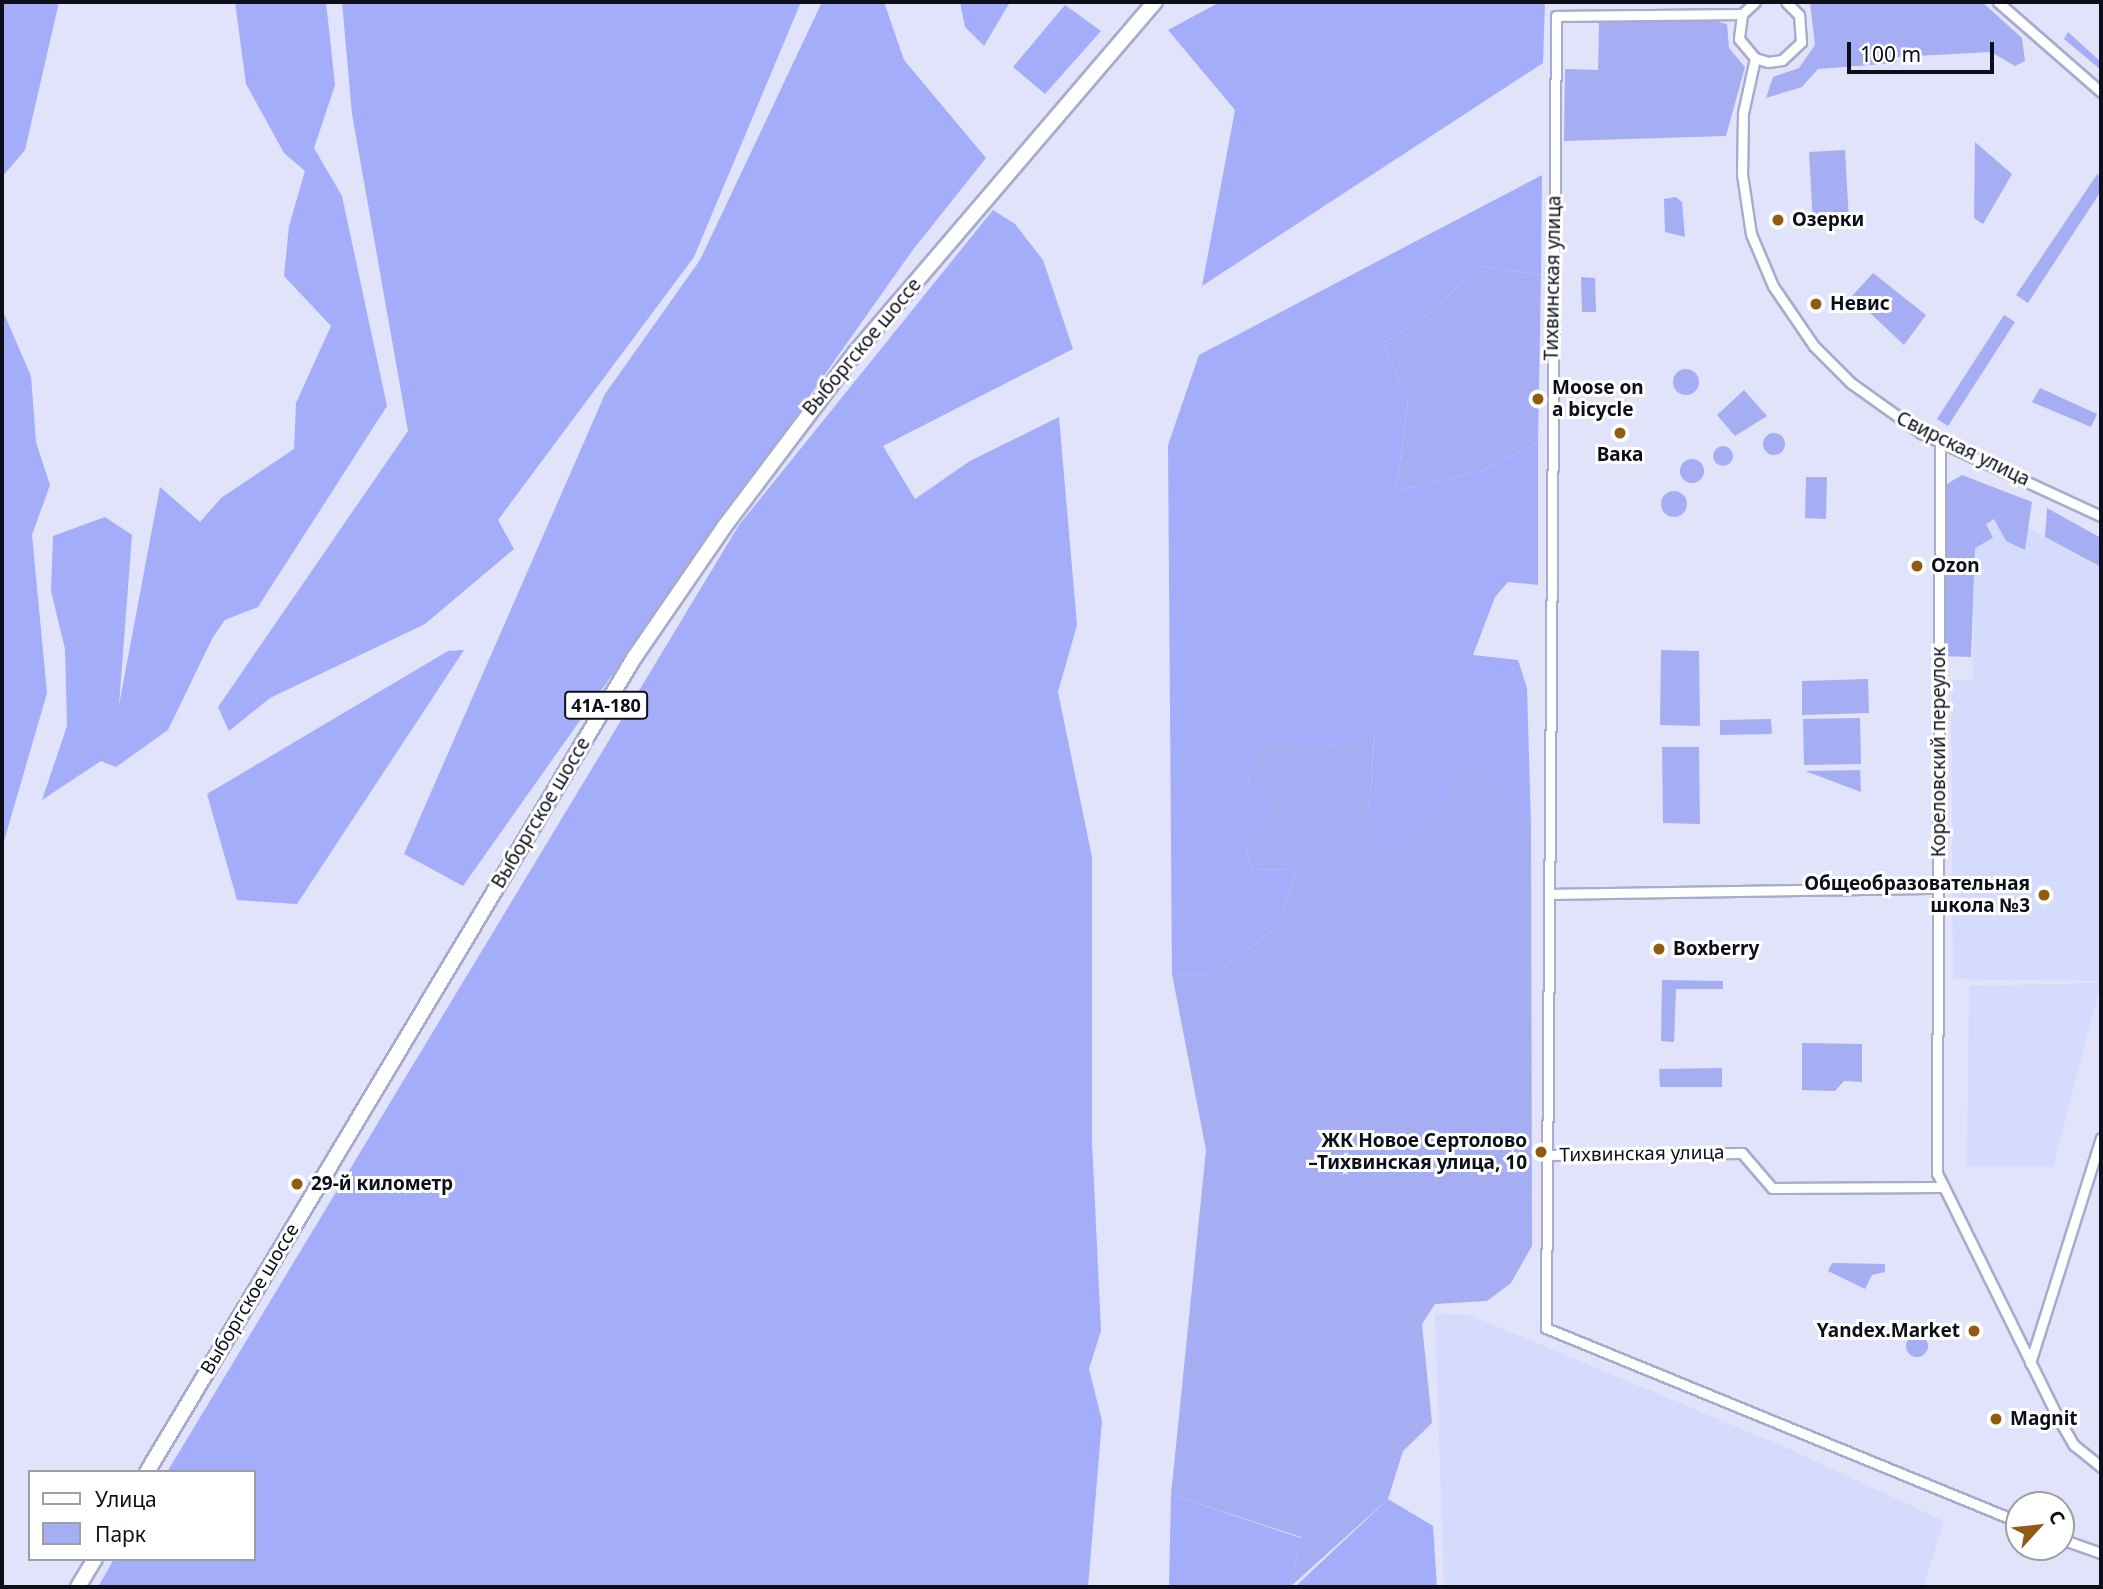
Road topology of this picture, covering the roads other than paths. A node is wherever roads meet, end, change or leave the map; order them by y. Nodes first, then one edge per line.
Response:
1 (1155, 2) edge
2 (1755, 2) edge
3 (1998, 2) edge
4 (1790, 3) edge
5 (1742, 14) junction
6 (1755, 58) junction
7 (2101, 92) edge
8 (1940, 442) junction
9 (2101, 516) edge
10 (1938, 888) junction
11 (1550, 894) junction
12 (2101, 1138) edge
13 (1548, 1155) junction
14 (1940, 1186) junction
15 (2030, 1363) junction
16 (2101, 1467) edge
17 (148, 1470) edge
18 (2005, 1515) edge
19 (2075, 1544) edge
20 (2101, 1553) edge
21 (94, 1561) edge
22 (78, 1587) edge

1 - 17 main road, Выборгское шоссе / 41А-180
2 - 5 street
3 - 7 street
4 - 6 street
5 - 6 street
5 - 11 street, Тихвинская улица
6 - 8 street, Свирская улица
8 - 9 street, Свирская улица
8 - 10 street, Кореловский переулок
10 - 11 street
10 - 14 street, Кореловский переулок
11 - 13 street, Тихвинская улица
12 - 15 street
13 - 14 street, Тихвинская улица
13 - 18 street
14 - 15 street
15 - 16 street
19 - 20 street
21 - 22 main road

